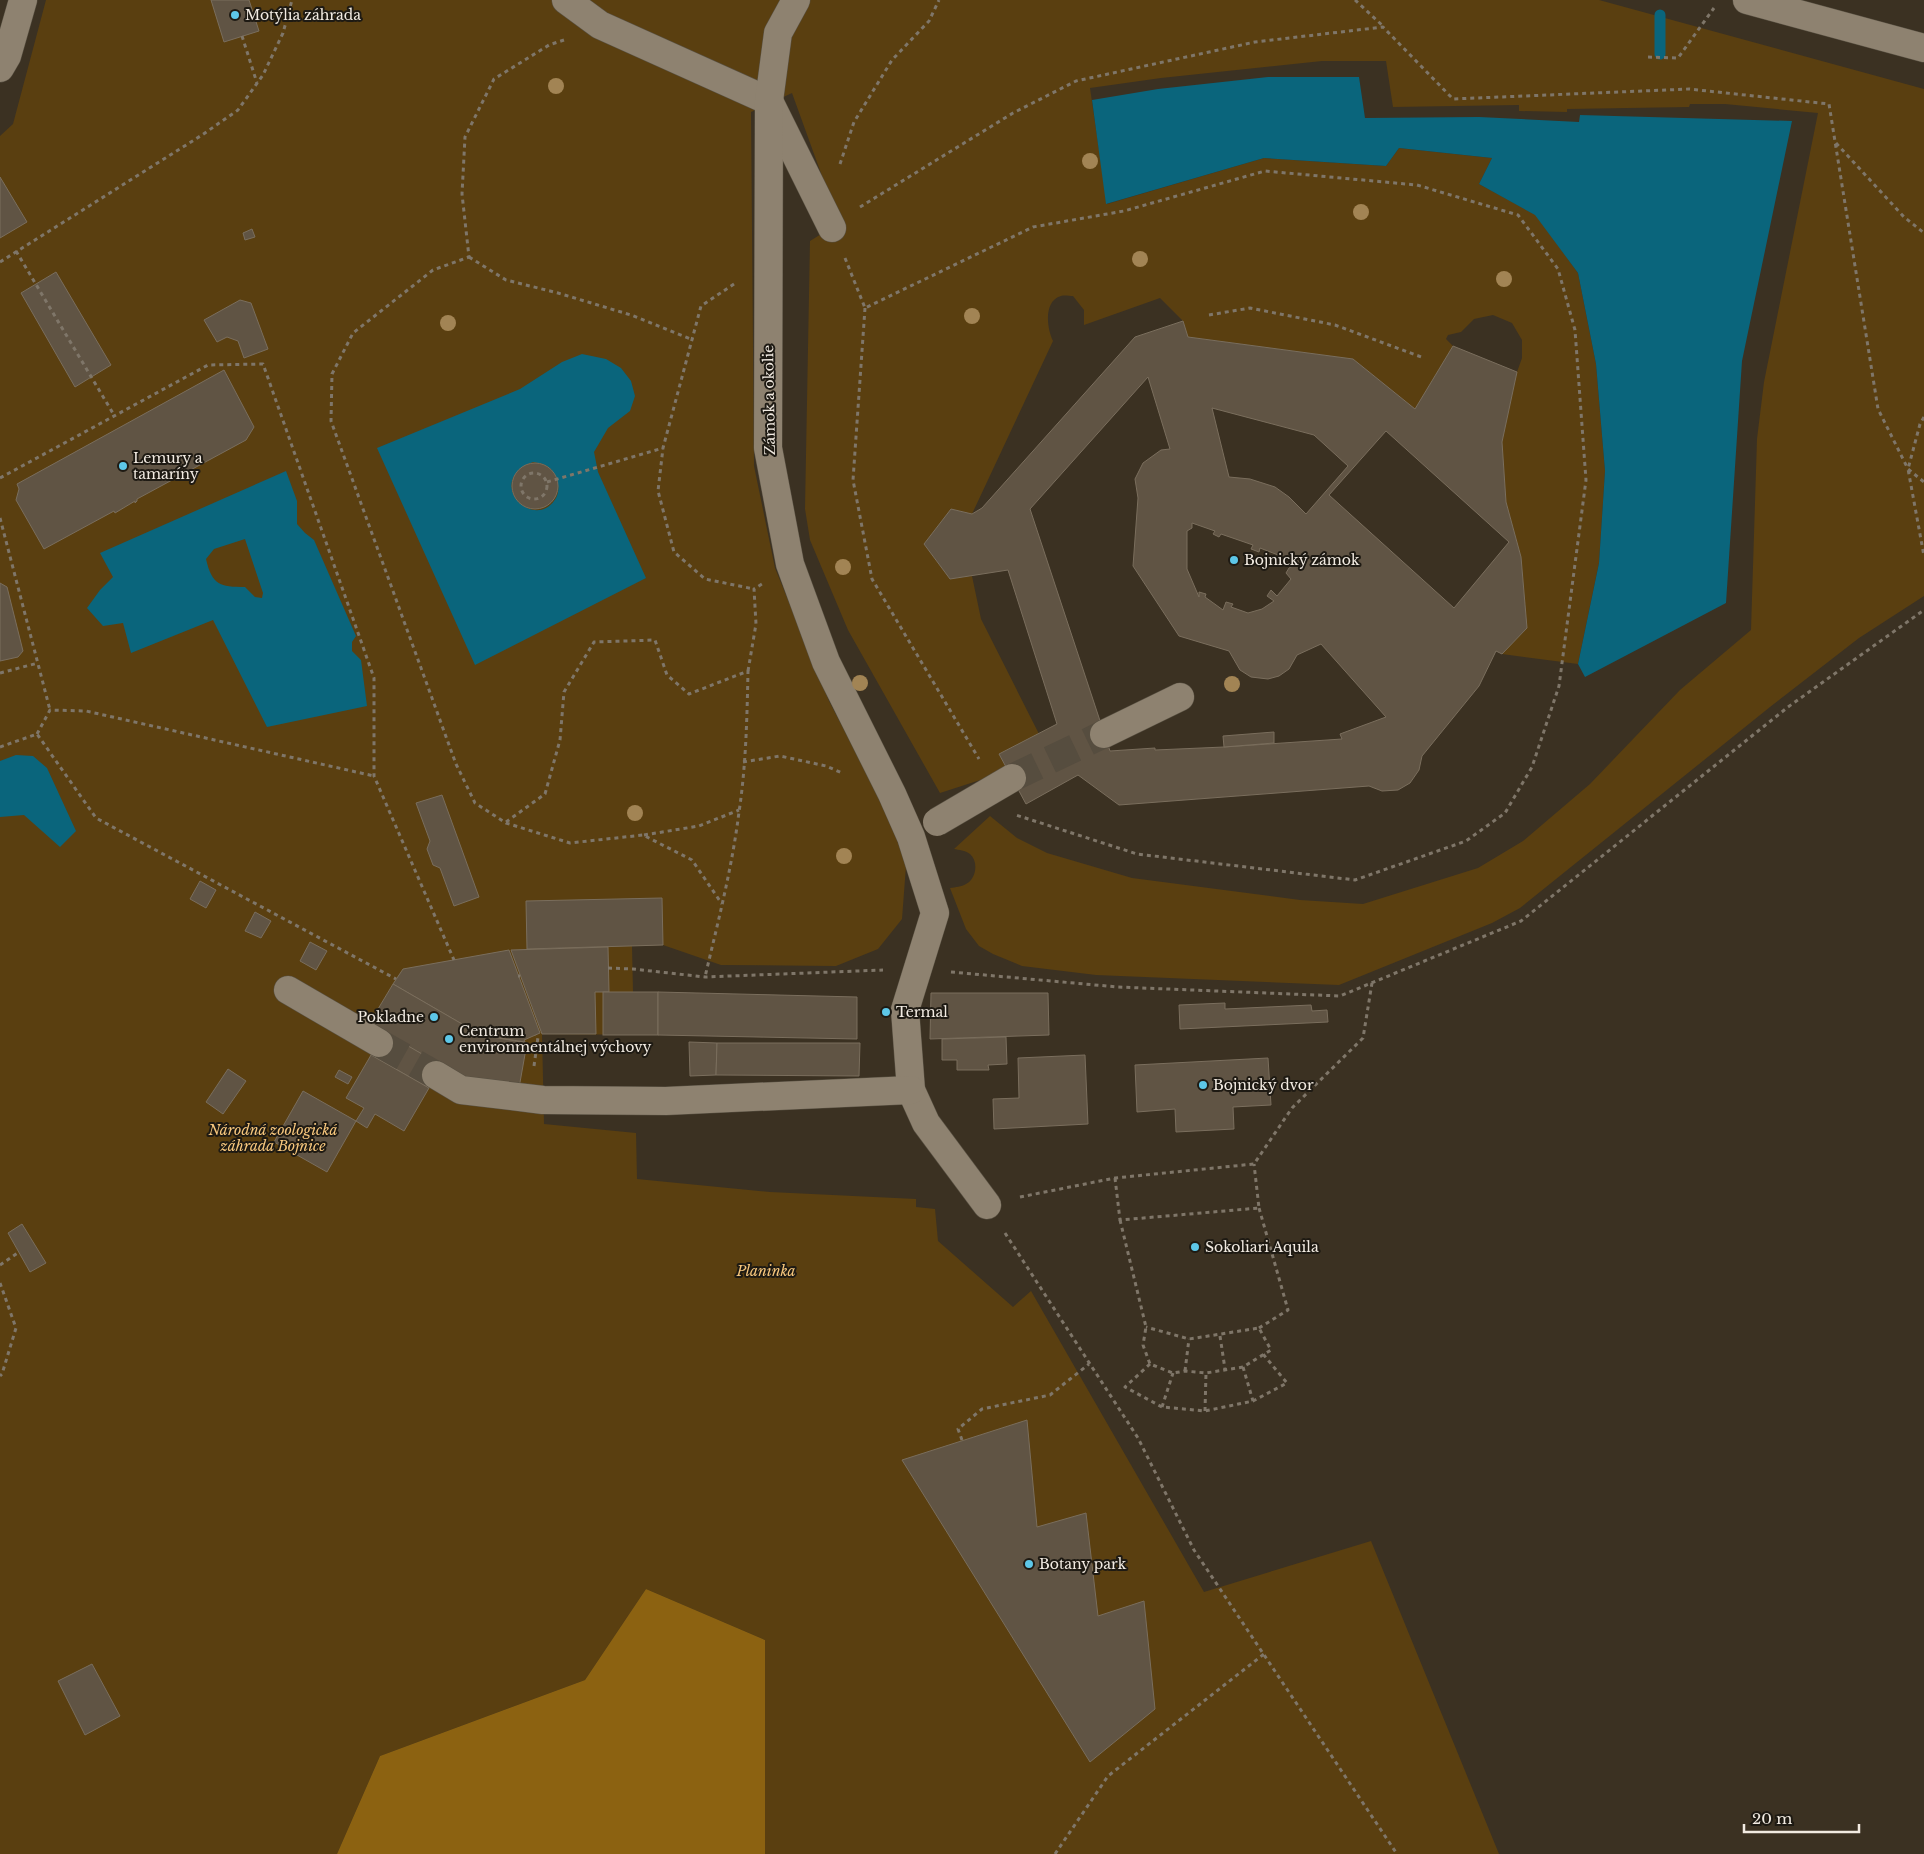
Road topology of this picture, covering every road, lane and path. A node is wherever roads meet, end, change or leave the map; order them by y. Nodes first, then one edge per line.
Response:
1 (23, 0) edge
2 (292, 0) edge
3 (566, 0) edge
4 (590, 0) edge
5 (796, 0) edge
6 (939, 0) edge
7 (1355, 0) edge
8 (1715, 0) edge
9 (1747, 0) edge
10 (600, 25) junction
11 (1383, 27) junction
12 (242, 36) dead end
13 (1924, 48) edge
14 (1648, 57) dead end
15 (0, 68) edge
16 (256, 83) junction
17 (769, 101) junction
18 (1836, 143) junction
19 (828, 219) junction
20 (1924, 233) edge
21 (16, 251) junction
22 (469, 257) junction
23 (768, 260) junction
24 (0, 262) edge
25 (865, 308) junction
26 (1209, 316) dead end
27 (693, 340) junction
28 (1424, 358) dead end
29 (114, 415) junction
30 (1924, 417) edge
31 (664, 448) junction
32 (1908, 469) junction
33 (0, 478) edge
34 (547, 482) junction
35 (1924, 482) edge
36 (0, 518) edge
37 (1924, 556) edge
38 (790, 564) junction
39 (754, 589) junction
40 (1924, 610) edge
41 (38, 663) junction
42 (748, 671) junction
43 (0, 673) edge
44 (1180, 696) dead end
45 (50, 710) junction
46 (37, 734) junction
47 (1104, 734) tunnel mouth
48 (0, 746) edge
49 (743, 762) junction
50 (981, 763) dead end
51 (374, 776) junction
52 (1012, 778) tunnel mouth
53 (892, 794) junction
54 (740, 810) junction
55 (1011, 814) dead end
56 (506, 822) junction
57 (643, 835) junction
58 (912, 837) junction
59 (722, 904) junction
60 (454, 960) dead end
61 (608, 968) dead end
62 (917, 969) junction
63 (705, 977) junction
64 (396, 979) dead end
65 (1372, 983) junction
66 (288, 990) dead end
67 (536, 1035) dead end
68 (379, 1043) tunnel mouth
69 (534, 1062) dead end
70 (436, 1075) tunnel mouth
71 (911, 1090) junction
72 (1254, 1164) junction
73 (1115, 1178) junction
74 (988, 1205) junction
75 (1259, 1208) junction
76 (1120, 1220) junction
77 (19, 1252) dead end
78 (0, 1265) edge
79 (0, 1283) edge
80 (1146, 1327) junction
81 (1259, 1328) junction
82 (1220, 1335) junction
83 (1189, 1339) junction
84 (1264, 1354) junction
85 (1090, 1364) junction
86 (1150, 1364) junction
87 (1243, 1367) junction
88 (1225, 1370) junction
89 (1185, 1371) junction
90 (1173, 1373) junction
91 (1206, 1373) junction
92 (0, 1376) edge
93 (1253, 1401) junction
94 (1162, 1407) junction
95 (1205, 1411) junction
96 (962, 1440) dead end
97 (1264, 1654) junction
98 (1055, 1854) edge
99 (1397, 1854) edge

1 - 15 street
2 - 16 path
3 - 10 street
4 - 10 street
5 - 17 street, Zámok a okolie
6 - 19 path
7 - 11 path
8 - 14 path
9 - 13 street
10 - 17 street
10 - 22 path
11 - 18 path
11 - 19 path
12 - 16 path
16 - 21 path
17 - 19 street
17 - 23 street, Zámok a okolie
18 - 20 path
18 - 32 path
19 - 25 path
21 - 24 path
21 - 29 path
22 - 27 path
22 - 56 path
23 - 27 path
23 - 38 street, Zámok a okolie
25 - 50 path
25 - 55 path
26 - 28 path
27 - 31 path
29 - 33 path
29 - 51 path
30 - 32 path
31 - 34 path
31 - 39 path
32 - 35 path
32 - 37 path
34 - 34 path
36 - 41 path
38 - 39 path
38 - 53 street, Zámok a okolie
39 - 42 path
40 - 65 path
41 - 43 path
41 - 45 path
42 - 49 path
42 - 56 path
44 - 47 street
45 - 46 path
45 - 51 path
46 - 48 path
46 - 64 path
49 - 53 path
49 - 54 path
51 - 60 path
52 - 58 street, bridge
53 - 58 street, Zámok a okolie
54 - 57 path
54 - 59 path
56 - 57 path
57 - 59 path
58 - 62 street, Zámok a okolie
59 - 63 path
61 - 63 path
62 - 63 path
62 - 65 path
62 - 71 street, Zámok a okolie
65 - 72 path
66 - 68 street
67 - 69 path
70 - 71 street
71 - 74 street
72 - 73 path
72 - 75 path
73 - 74 path
73 - 76 path
74 - 85 path
75 - 76 path
75 - 81 path
76 - 80 path
77 - 78 path
79 - 92 path
80 - 83 path
80 - 86 path
81 - 82 path
81 - 84 path
82 - 83 path
82 - 88 path
83 - 89 path
84 - 87 path
84 - 93 path
85 - 96 path
85 - 97 path
86 - 90 path
86 - 94 path
87 - 88 path
87 - 93 path
88 - 91 path
89 - 90 path
89 - 91 path
90 - 94 path
91 - 95 path
93 - 95 path
94 - 95 path
97 - 98 path
97 - 99 path

